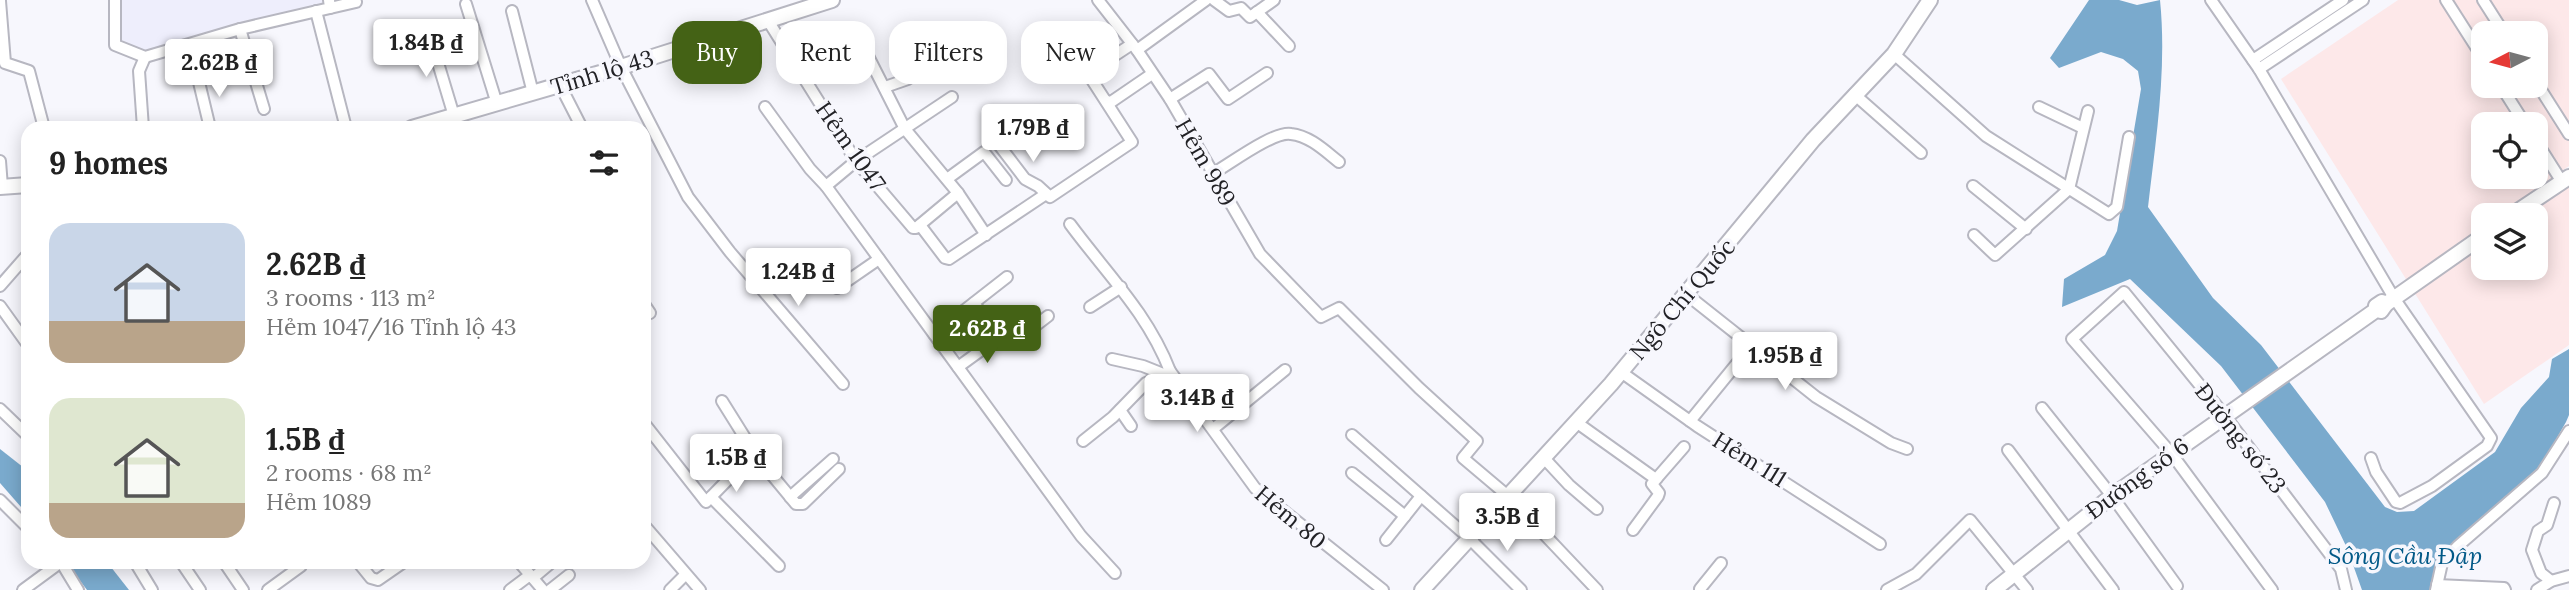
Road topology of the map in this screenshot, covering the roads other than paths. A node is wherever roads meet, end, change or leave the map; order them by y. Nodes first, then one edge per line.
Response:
1 (115, 0) edge
2 (592, 0) edge
3 (832, 0) edge
4 (1098, 0) edge
5 (1206, 0) edge
6 (1214, 0) edge
7 (1273, 0) edge
8 (1930, 0) edge
9 (2211, 0) edge
10 (2343, 0) edge
11 (2363, 0) edge
12 (2446, 0) edge
13 (2483, 0) edge
14 (0, 1) edge
15 (356, 2) dead end
16 (330, 4) edge
17 (466, 5) dead end
18 (316, 10) junction
19 (512, 11) dead end
20 (1257, 12) junction
21 (767, 19) junction
22 (2496, 21) edge
23 (240, 29) junction
24 (429, 33) dead end
25 (2471, 39) edge
26 (1289, 46) dead end
27 (1135, 47) junction
28 (1894, 54) junction
29 (1119, 56) edge
30 (145, 57) junction
31 (2256, 65) junction
32 (621, 67) junction
33 (875, 69) edge
34 (1267, 73) dead end
35 (1152, 74) junction
36 (198, 78) dead end
37 (894, 84) edge
38 (1095, 84) edge
39 (560, 85) junction
40 (885, 87) junction
41 (533, 93) junction
42 (1854, 94) junction
43 (952, 97) dead end
44 (2546, 98) edge
45 (1170, 99) junction
46 (1107, 101) junction
47 (497, 104) junction
48 (765, 107) dead end
49 (2039, 107) dead end
50 (264, 109) dead end
51 (2088, 111) dead end
52 (454, 116) junction
53 (42, 121) edge
54 (143, 121) edge
55 (208, 121) edge
56 (344, 121) edge
57 (444, 121) edge
58 (578, 121) edge
59 (649, 121) edge
60 (651, 125) edge
61 (2083, 128) junction
62 (905, 129) junction
63 (2569, 134) edge
64 (2129, 138) dead end
65 (999, 145) dead end
66 (1921, 153) dead end
67 (2548, 157) edge
68 (0, 160) edge
69 (856, 161) junction
70 (1339, 162) dead end
71 (1212, 174) junction
72 (947, 179) junction
73 (2565, 179) edge
74 (1006, 180) dead end
75 (826, 186) junction
76 (1973, 186) dead end
77 (1, 187) edge
78 (21, 188) edge
79 (2069, 190) junction
80 (958, 193) junction
81 (1046, 194) junction
82 (2530, 203) edge
83 (1070, 224) dead end
84 (920, 225) junction
85 (2026, 229) junction
86 (986, 235) junction
87 (1974, 235) dead end
88 (2471, 244) edge
89 (878, 259) junction
90 (21, 262) edge
91 (1007, 277) dead end
92 (0, 286) edge
93 (1121, 286) junction
94 (837, 288) dead end
95 (1686, 294) junction
96 (974, 303) junction
97 (2385, 304) junction
98 (0, 306) edge
99 (1090, 307) dead end
100 (1048, 316) dead end
101 (934, 334) junction
102 (21, 335) edge
103 (998, 338) junction
104 (1752, 345) junction
105 (1112, 359) dead end
106 (958, 367) junction
107 (1285, 370) dead end
108 (1621, 372) junction
109 (1167, 373) junction
110 (843, 384) dead end
111 (722, 401) dead end
112 (2042, 408) dead end
113 (0, 409) edge
114 (1120, 410) junction
115 (2225, 416) junction
116 (1690, 421) junction
117 (1576, 422) junction
118 (1130, 426) dead end
119 (21, 429) edge
120 (1213, 429) junction
121 (2569, 431) edge
122 (651, 432) edge
123 (1352, 435) dead end
124 (1083, 441) dead end
125 (1684, 447) dead end
126 (1907, 449) dead end
127 (2008, 450) dead end
128 (2171, 453) junction
129 (757, 457) junction
130 (1543, 457) junction
131 (2371, 458) dead end
132 (833, 459) dead end
133 (839, 469) dead end
134 (1352, 473) dead end
135 (1657, 478) junction
136 (1421, 496) junction
137 (1508, 496) junction
138 (2112, 496) junction
139 (711, 497) junction
140 (790, 497) junction
141 (0, 500) edge
142 (2554, 503) dead end
143 (1597, 509) dead end
144 (1405, 516) junction
145 (21, 521) edge
146 (1633, 530) dead end
147 (2067, 530) junction
148 (651, 534) edge
149 (1469, 538) junction
150 (1386, 540) dead end
151 (1880, 544) dead end
152 (1721, 563) dead end
153 (779, 566) dead end
154 (52, 569) edge
155 (65, 569) edge
156 (139, 569) edge
157 (186, 569) edge
158 (229, 569) edge
159 (294, 569) edge
160 (364, 569) edge
161 (394, 569) edge
162 (526, 569) edge
163 (542, 569) edge
164 (1115, 573) dead end
165 (2014, 574) junction
166 (569, 575) dead end
167 (685, 575) junction
168 (532, 576) junction
169 (2569, 576) edge
170 (2551, 581) junction
171 (2177, 586) dead end
172 (2437, 587) edge
173 (1700, 589) edge
174 (23, 590) edge
175 (78, 590) edge
176 (152, 590) edge
177 (200, 590) edge
178 (243, 590) edge
179 (268, 590) edge
180 (510, 590) edge
181 (543, 590) edge
182 (550, 590) edge
183 (670, 590) edge
184 (700, 590) edge
185 (1382, 590) edge
186 (1422, 590) edge
187 (1521, 590) edge
188 (1597, 590) edge
189 (1887, 590) edge
190 (1994, 590) edge
191 (2027, 590) edge
192 (2113, 590) edge
193 (2272, 590) edge
194 (2346, 590) edge
195 (2505, 590) edge
196 (2537, 590) edge

1 - 30 street
2 - 32 street
3 - 21 main road, Tỉnh lộ 43
4 - 27 street, Hẻm 989
5 - 27 street
6 - 20 street
7 - 20 street
8 - 28 main road, Ngô Chí Quốc
9 - 31 street
10 - 31 street
11 - 31 street
12 - 25 street
13 - 22 street
14 - 53 street
15 - 16 street
16 - 18 street
17 - 47 street
18 - 23 street
18 - 56 street
19 - 41 street
20 - 26 street
21 - 32 main road, Tỉnh lộ 43
21 - 69 street, Hẻm 1047
23 - 30 street
23 - 50 street
24 - 52 street
27 - 29 street
27 - 35 street, Hẻm 989
28 - 42 main road, Ngô Chí Quốc
28 - 79 street
30 - 54 street
31 - 97 street
32 - 39 main road, Tỉnh lộ 43
32 - 59 street
33 - 40 street
34 - 45 street
35 - 45 street, Hẻm 989
35 - 46 street
36 - 55 street
37 - 40 street
38 - 46 street
39 - 41 main road, Tỉnh lộ 43
39 - 58 street
40 - 62 street
41 - 47 main road, Tỉnh lộ 43
42 - 66 street
42 - 95 main road, Ngô Chí Quốc
43 - 62 street
44 - 63 street
45 - 71 street, Hẻm 989
46 - 81 street, Hẻm 1047
47 - 52 main road, Tỉnh lộ 43
48 - 75 street
49 - 61 street
51 - 61 street
52 - 57 main road, Tỉnh lộ 43
60 - 110 street
61 - 79 street
62 - 69 street
62 - 72 street
64 - 79 street
65 - 81 street
67 - 73 street
68 - 77 street
69 - 75 street
69 - 84 street, Hẻm 1047
70 - 71 street
71 - 137 street, Hẻm 989
72 - 74 street
72 - 80 street
73 - 82 main road
75 - 89 street
76 - 85 street
77 - 78 main road
79 - 85 street
80 - 84 street
80 - 86 street
81 - 86 street, Hẻm 1047
83 - 93 street, Hẻm 80
84 - 86 street, Hẻm 1047
85 - 87 street
88 - 97 main road
89 - 94 street
89 - 101 street
90 - 92 street
91 - 96 street
93 - 99 street
93 - 109 street, Hẻm 80
95 - 104 street
95 - 108 main road, Ngô Chí Quốc
96 - 101 street
96 - 103 street
97 - 115 main road, Đường số 6
97 - 131 street
98 - 102 street
100 - 103 street
101 - 106 street
103 - 106 street
104 - 116 street
104 - 126 street
105 - 109 street
106 - 164 street
107 - 120 street
108 - 116 street, Hẻm 111
108 - 117 main road, Ngô Chí Quốc
109 - 114 street
109 - 120 street, Hẻm 80
111 - 129 street
112 - 138 street
113 - 119 street
114 - 118 street
114 - 124 street
115 - 128 main road, Đường số 6
115 - 128 street, Đường số 23
115 - 194 street, Đường số 23
116 - 151 street, Hẻm 111
117 - 130 main road, Ngô Chí Quốc
117 - 135 street
120 - 185 street, Hẻm 80
121 - 172 street
122 - 139 street
123 - 136 street
125 - 135 street
127 - 147 street
128 - 138 main road, Đường số 6
128 - 193 street
129 - 139 street
129 - 140 street
130 - 137 main road, Ngô Chí Quốc
130 - 143 street
132 - 140 street
133 - 140 street
134 - 144 street
135 - 146 street
136 - 144 street
136 - 149 street
137 - 149 main road, Ngô Chí Quốc
137 - 188 street
138 - 147 main road, Đường số 6
138 - 171 street
139 - 153 street
141 - 145 street
142 - 170 street
144 - 150 street
147 - 165 main road, Đường số 6
147 - 192 street
148 - 167 street
149 - 186 main road, Ngô Chí Quốc
149 - 187 street
152 - 173 street
154 - 174 street
155 - 175 street
156 - 176 street
157 - 177 street
158 - 178 street
159 - 179 street
160 - 161 street
162 - 168 street
163 - 168 street
165 - 189 street
165 - 190 main road, Đường số 6
165 - 191 street
166 - 182 street
167 - 183 street
167 - 184 street
168 - 180 street
168 - 181 street
169 - 170 street
170 - 196 street
172 - 195 street

